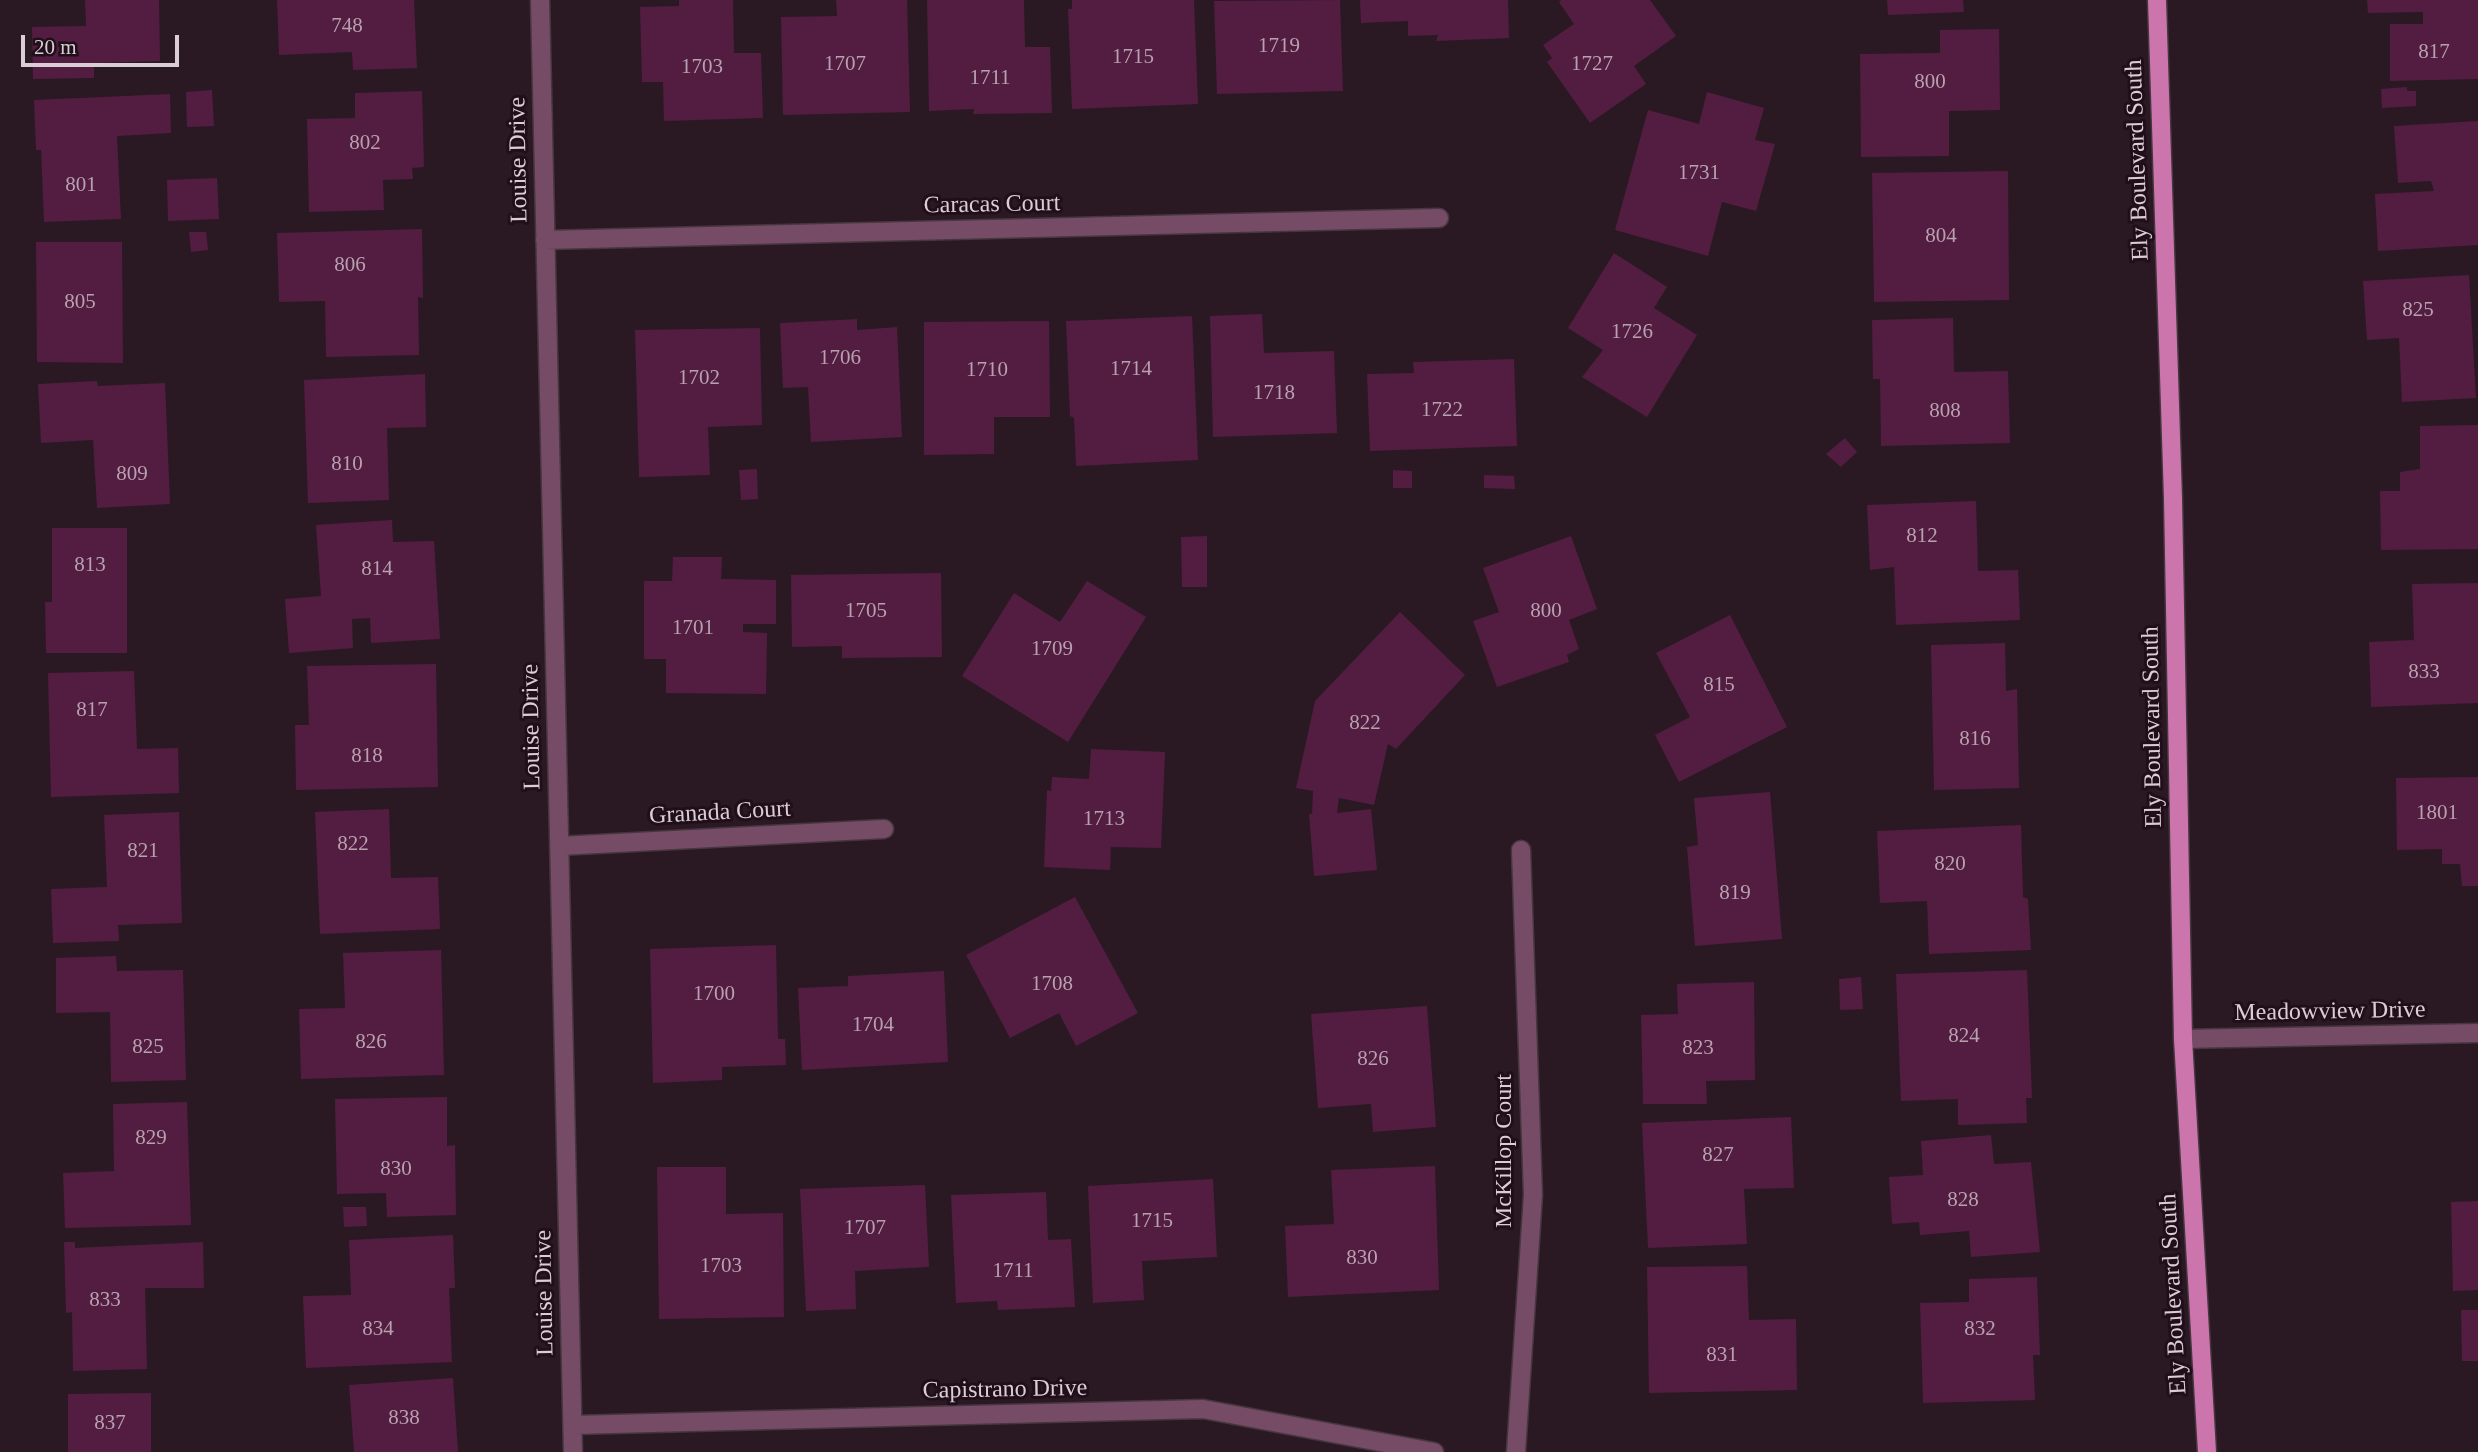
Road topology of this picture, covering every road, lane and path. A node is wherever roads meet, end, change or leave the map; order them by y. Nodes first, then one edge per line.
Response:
1 (540, 0) edge
2 (2157, 0) edge
3 (1439, 218) dead end
4 (545, 240) junction
5 (884, 829) dead end
6 (559, 846) junction
7 (1521, 850) dead end
8 (2478, 1033) edge
9 (2183, 1039) junction
10 (573, 1425) junction
11 (573, 1452) edge
12 (1434, 1452) edge
13 (1516, 1452) edge
14 (2207, 1452) edge

1 - 4 street, Louise Drive
2 - 9 main road, Ely Boulevard South
3 - 4 street, Caracas Court
4 - 6 street, Louise Drive
5 - 6 street, Granada Court
6 - 10 street, Louise Drive
7 - 13 street, McKillop Court
8 - 9 street, Meadowview Drive
9 - 14 main road, Ely Boulevard South
10 - 11 street, Louise Drive
10 - 12 street, Capistrano Drive

